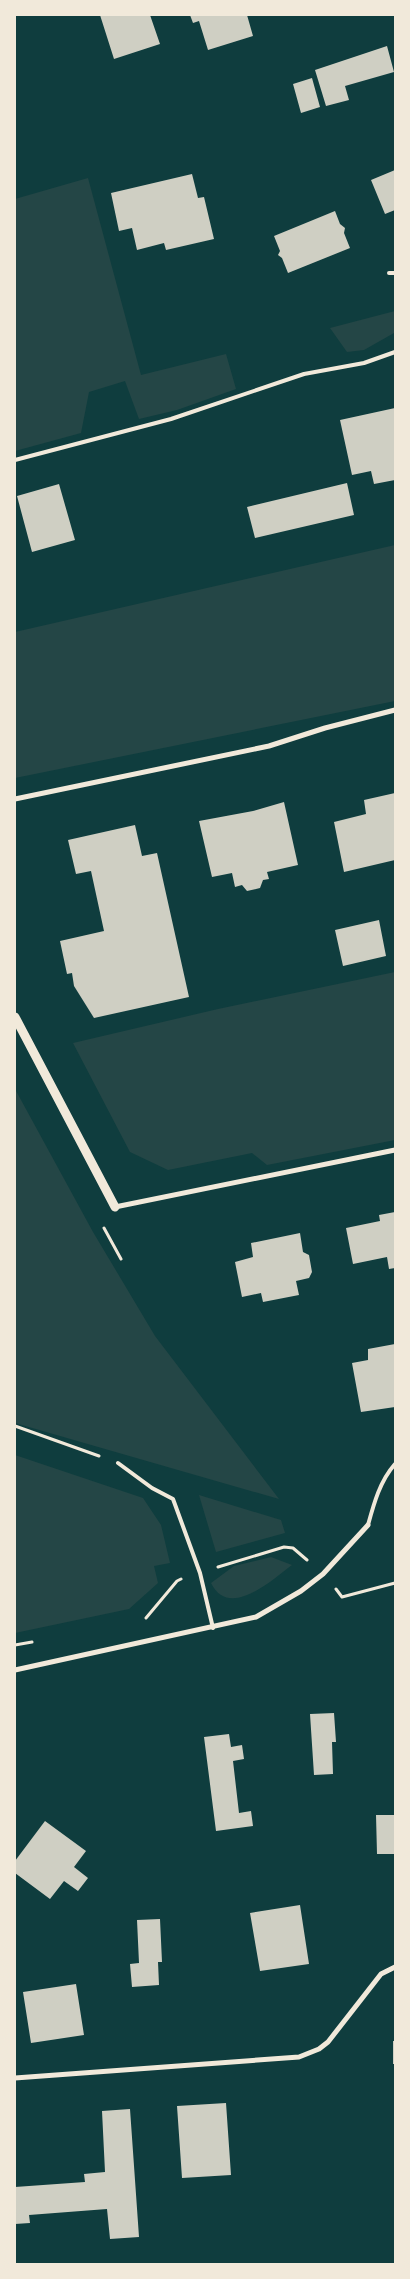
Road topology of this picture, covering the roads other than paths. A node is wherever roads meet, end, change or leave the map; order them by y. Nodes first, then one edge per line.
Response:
1 (389, 273) dead end
2 (395, 273) edge
3 (395, 352) edge
4 (15, 460) edge
5 (395, 710) edge
6 (15, 799) edge
7 (15, 1017) edge
8 (395, 1150) edge
9 (115, 1207) joint
10 (118, 1463) road end
11 (395, 1464) edge
12 (368, 1525) joint
13 (213, 1628) junction
14 (15, 1670) edge
15 (395, 1967) edge
16 (15, 2078) edge

1 - 2 lane
3 - 4 lane
5 - 6 street
7 - 9 street
8 - 9 street
10 - 13 lane
11 - 12 lane
12 - 13 street
13 - 14 street
15 - 16 street

